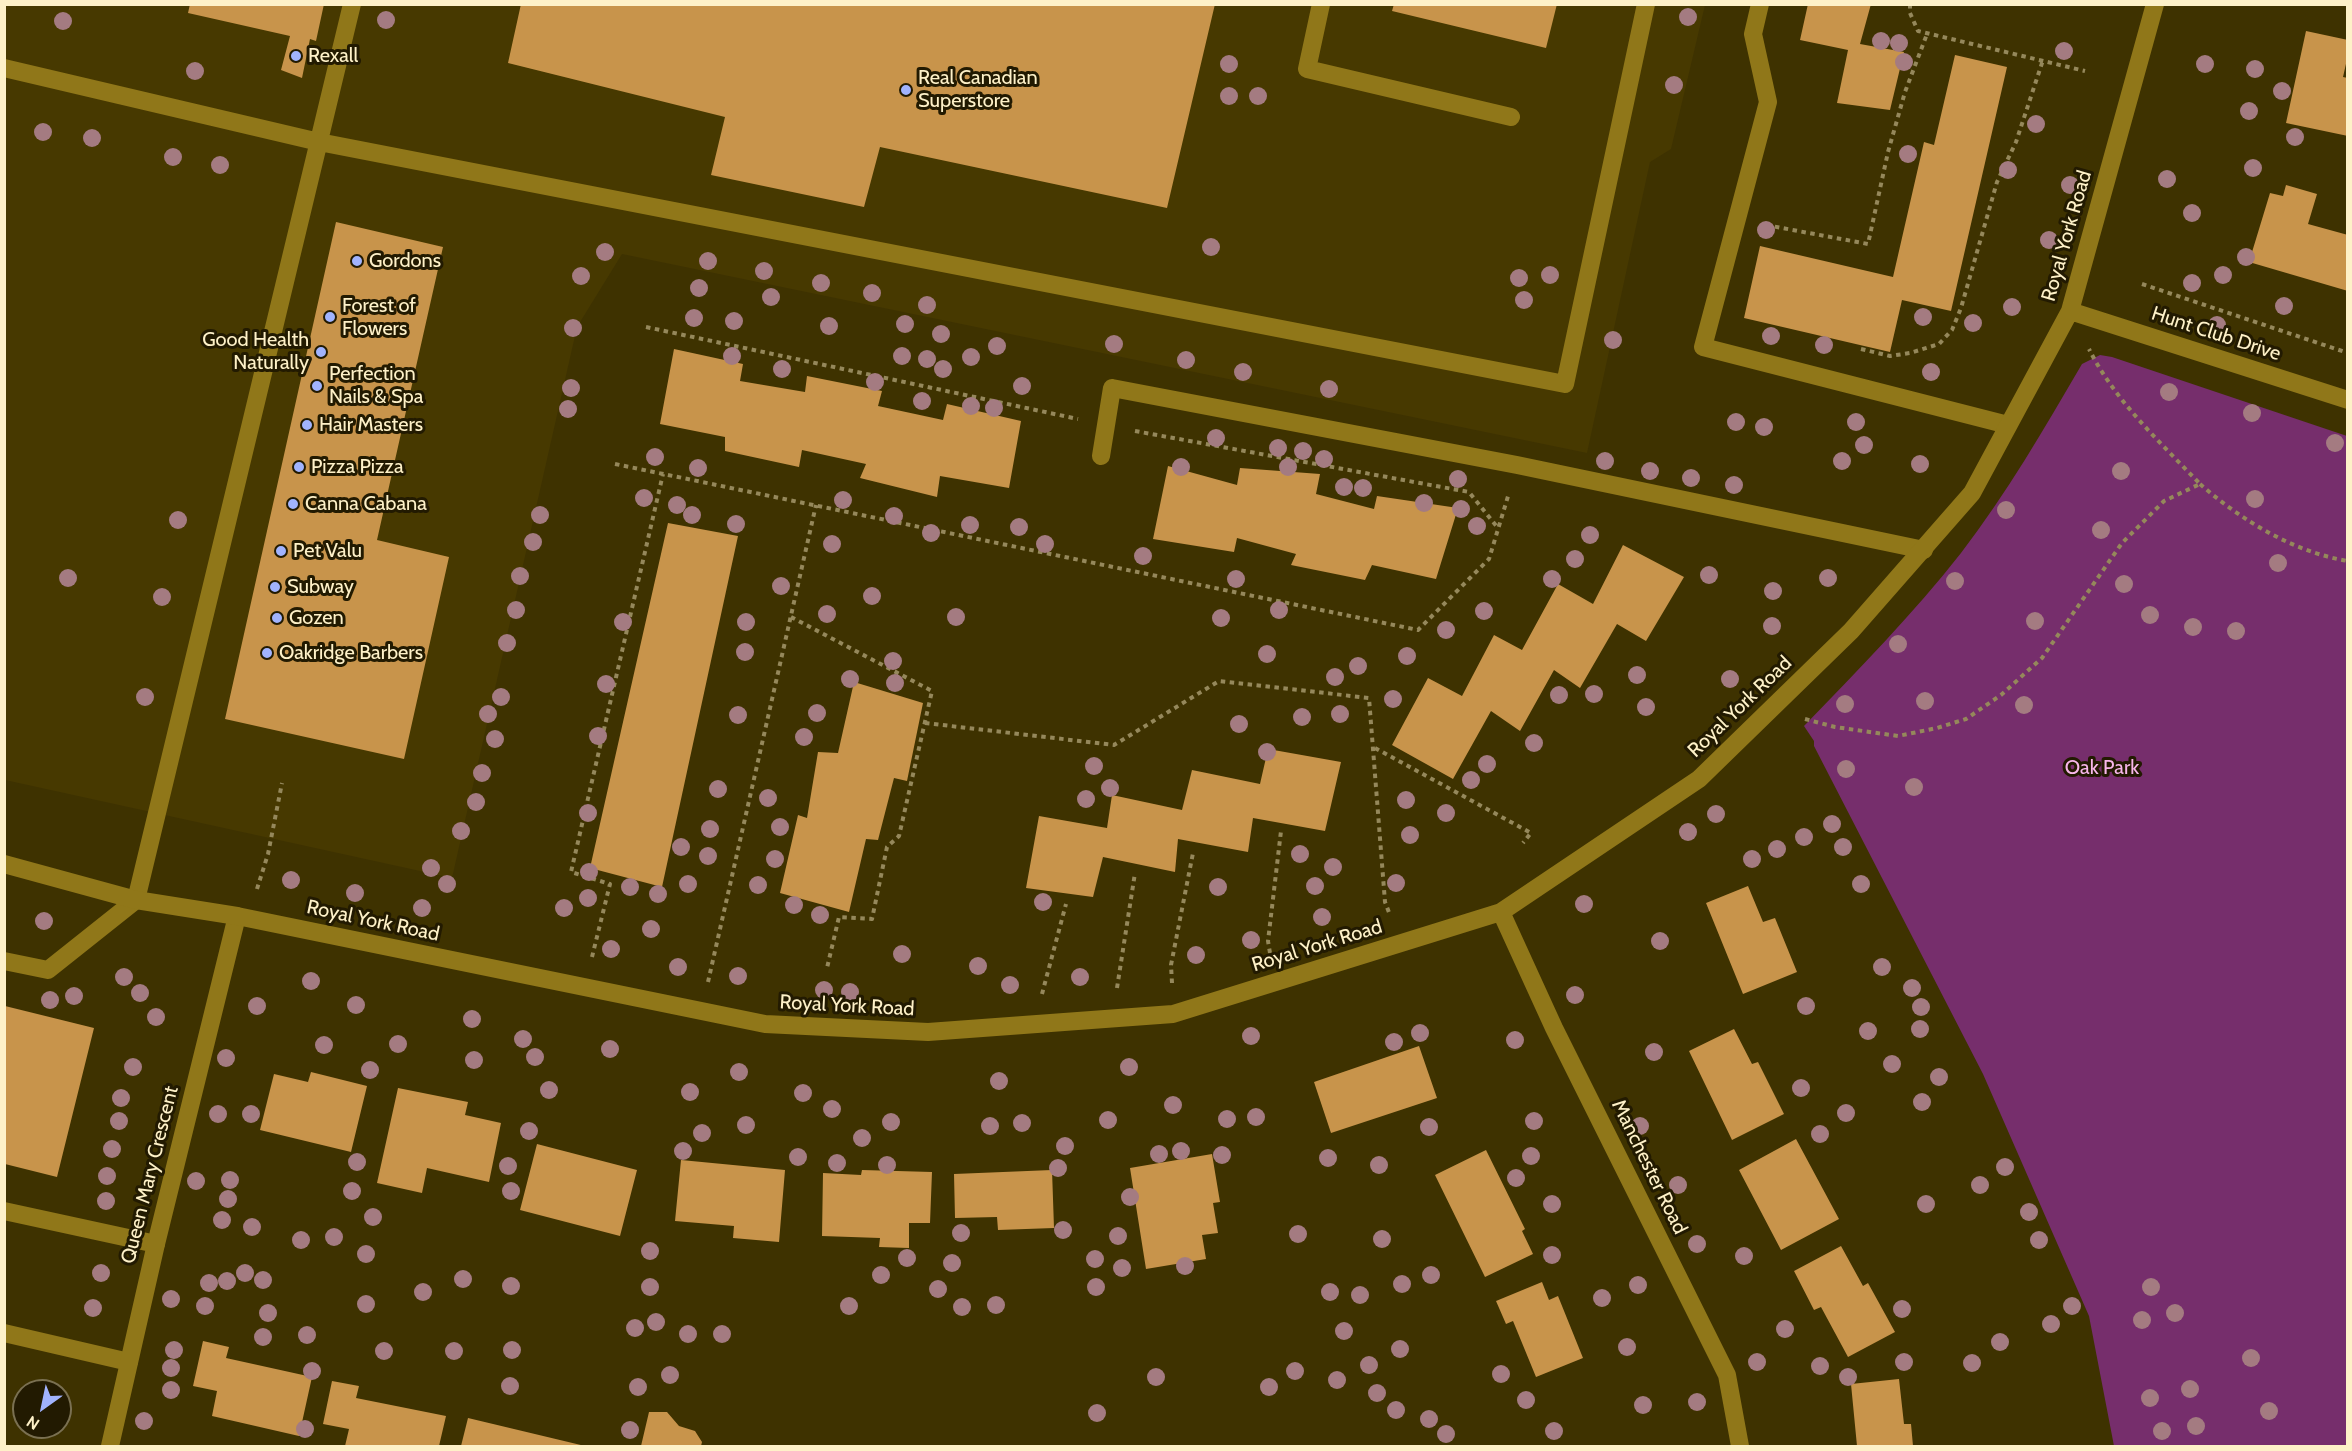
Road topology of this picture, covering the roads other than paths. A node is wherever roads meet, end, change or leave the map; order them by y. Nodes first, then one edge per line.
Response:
1 (352, 4) edge
2 (1321, 4) edge
3 (1646, 4) edge
4 (1760, 4) edge
5 (2155, 4) edge
6 (4, 68) edge
7 (1511, 117) dead end
8 (320, 142) junction
9 (2070, 311) junction
10 (2348, 400) edge
11 (2008, 425) junction
12 (1101, 456) dead end
13 (1924, 549) junction
14 (4, 864) edge
15 (136, 900) junction
16 (1501, 912) junction
17 (242, 917) junction
18 (4, 961) edge
19 (4, 1210) edge
20 (156, 1244) junction
21 (4, 1333) edge
22 (129, 1362) junction
23 (110, 1446) edge
24 (1740, 1446) edge

1 - 8 street
2 - 7 street
3 - 8 street
4 - 11 street
5 - 9 street, Royal York Road
6 - 8 street
8 - 15 street
9 - 10 street, Hunt Club Drive
9 - 11 street, Royal York Road
11 - 13 street, Royal York Road
12 - 13 street
13 - 16 street, Royal York Road
14 - 15 street, Royal York Road
15 - 17 street, Royal York Road
15 - 18 street
16 - 17 street, Royal York Road
16 - 24 street, Manchester Road
17 - 20 street, Queen Mary Crescent
19 - 20 street
20 - 22 street, Queen Mary Crescent
21 - 22 street
22 - 23 street, Queen Mary Crescent

